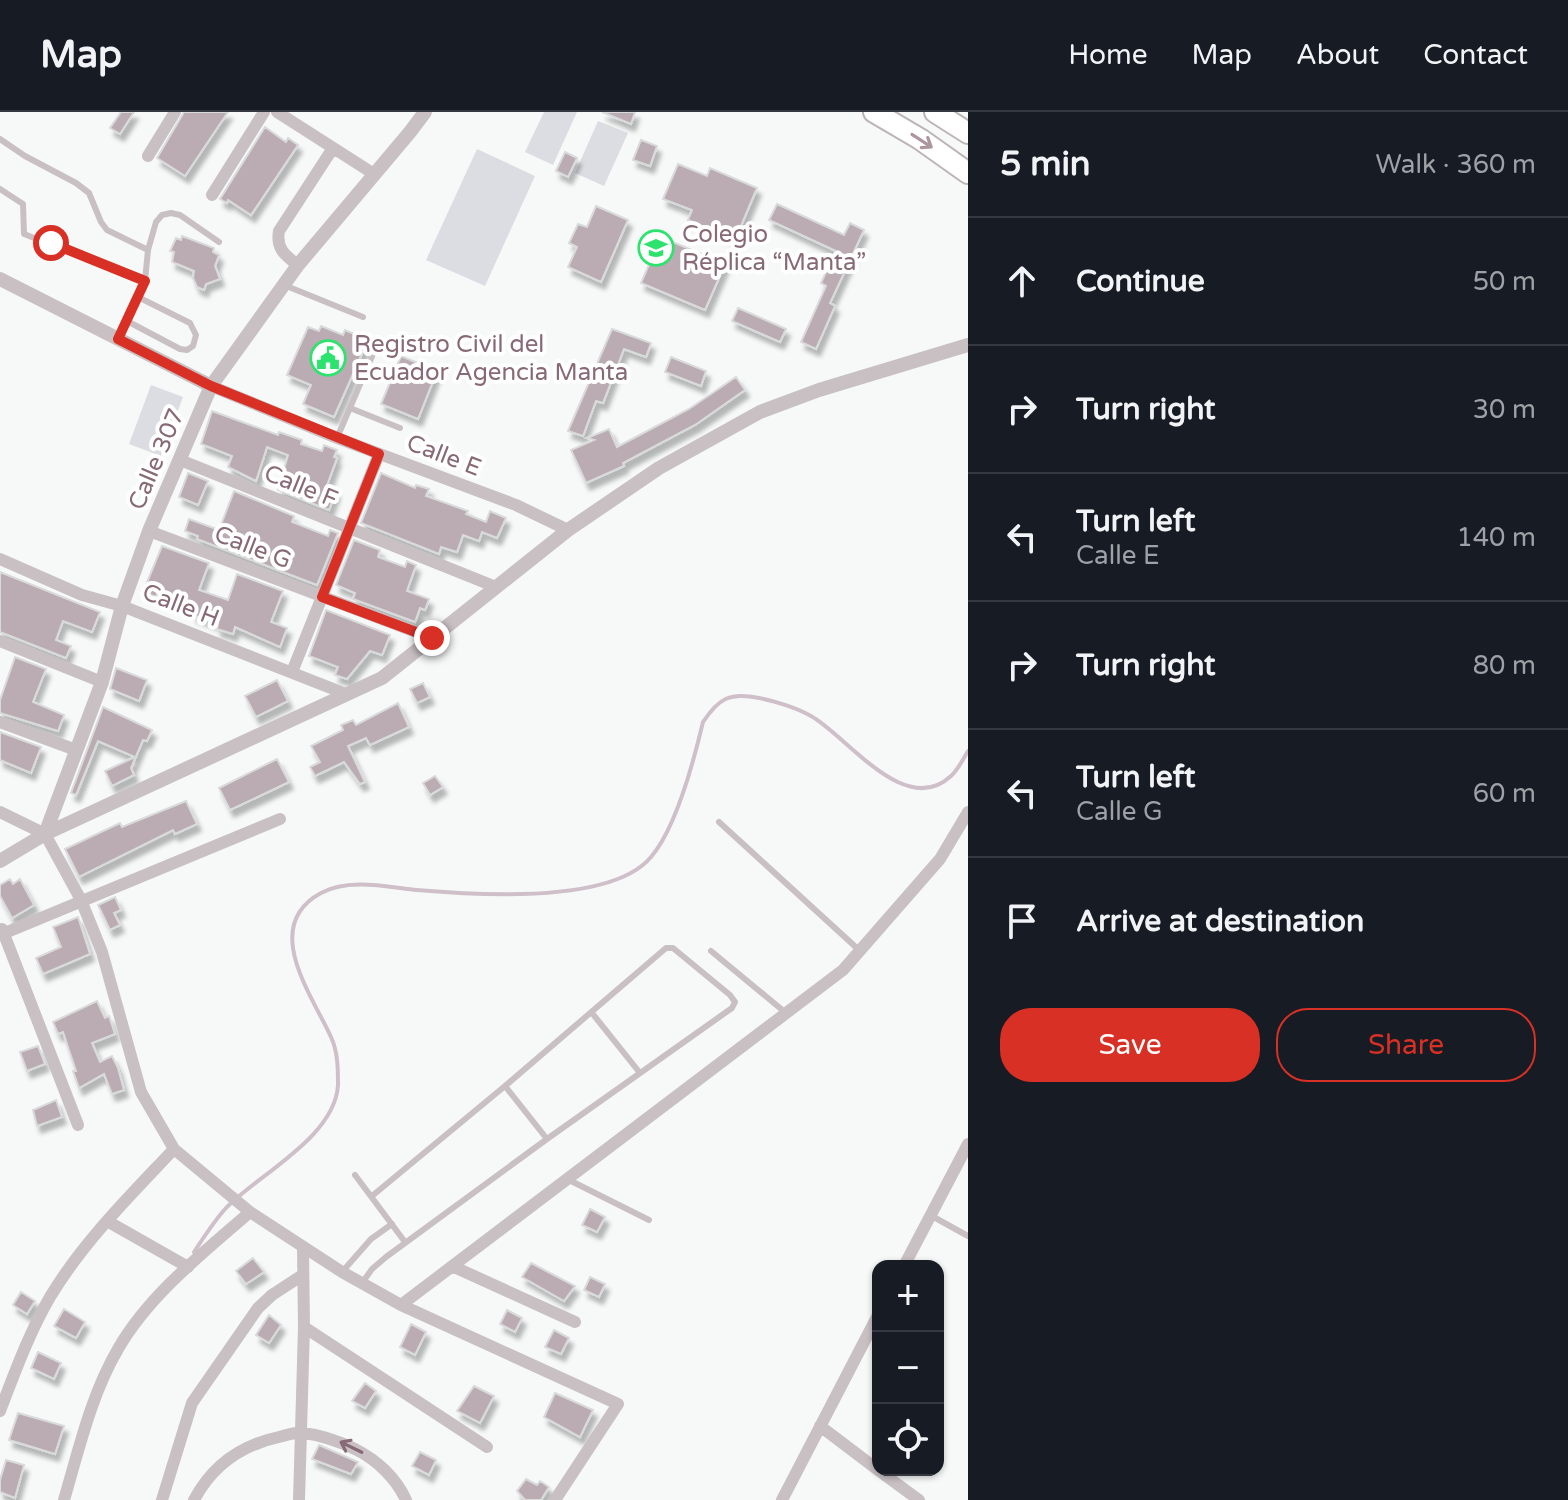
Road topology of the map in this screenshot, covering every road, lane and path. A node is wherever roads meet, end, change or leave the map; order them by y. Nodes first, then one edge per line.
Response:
1 (175, 112) edge
2 (264, 112) edge
3 (277, 112) edge
4 (425, 112) edge
5 (874, 112) edge
6 (935, 112) edge
7 (968, 133) edge
8 (0, 139) edge
9 (333, 148) junction
10 (148, 156) dead end
11 (968, 173) edge
12 (374, 174) junction
13 (0, 189) edge
14 (212, 195) dead end
15 (219, 242) dead end
16 (148, 250) junction
17 (298, 265) junction
18 (0, 279) edge
19 (145, 281) junction
20 (284, 285) junction
21 (138, 297) junction
22 (363, 317) dead end
23 (127, 321) junction
24 (118, 339) junction
25 (968, 345) edge
26 (412, 352) dead end
27 (211, 386) junction
28 (350, 408) junction
29 (400, 428) dead end
30 (337, 438) junction
31 (379, 454) junction
32 (180, 460) junction
33 (349, 529) junction
34 (568, 530) junction
35 (149, 531) junction
36 (0, 559) edge
37 (496, 587) junction
38 (322, 597) junction
39 (122, 606) junction
40 (432, 638) junction
41 (0, 641) edge
42 (292, 672) junction
43 (102, 682) junction
44 (346, 694) junction
45 (0, 722) edge
46 (76, 750) junction
47 (0, 812) edge
48 (968, 812) edge
49 (280, 819) dead end
50 (719, 822) dead end
51 (45, 834) junction
52 (0, 861) edge
53 (81, 900) junction
54 (1, 931) edge
55 (859, 950) junction
56 (711, 951) dead end
57 (592, 1013) junction
58 (786, 1013) junction
59 (640, 1073) junction
60 (505, 1086) junction
61 (78, 1125) dead end
62 (547, 1139) junction
63 (968, 1144) edge
64 (174, 1149) junction
65 (355, 1175) dead end
66 (567, 1179) junction
67 (372, 1196) junction
68 (250, 1212) junction
69 (930, 1215) junction
70 (649, 1220) dead end
71 (107, 1221) junction
72 (392, 1224) junction
73 (968, 1236) edge
74 (405, 1242) junction
75 (303, 1248) junction
76 (907, 1260) edge
77 (452, 1266) junction
78 (188, 1267) junction
79 (342, 1272) junction
80 (301, 1276) junction
81 (362, 1283) junction
82 (401, 1305) junction
83 (575, 1322) dead end
84 (872, 1326) edge
85 (304, 1327) junction
86 (0, 1411) edge
87 (820, 1426) junction
88 (299, 1432) junction
89 (487, 1447) dead end
90 (872, 1465) edge
91 (886, 1476) edge
92 (64, 1500) edge
93 (162, 1500) edge
94 (194, 1500) edge
95 (299, 1500) edge
96 (406, 1500) edge
97 (555, 1500) edge
98 (782, 1500) edge
99 (919, 1500) edge

1 - 10 street
2 - 14 street
3 - 9 street
4 - 12 street, Calle 307
5 -> 11 highway
6 - 7 highway
8 - 16 lane
9 - 12 street
9 - 17 street
12 - 17 street, Calle 307
13 - 19 lane
15 - 16 lane
16 - 19 lane
17 - 20 street, Calle 307
18 - 24 street, Calle E
19 - 21 lane
20 - 22 lane
20 - 27 street, Calle 307
21 - 23 lane
21 - 23 lane
23 - 24 lane
24 - 27 street, Calle E
25 - 34 street
26 - 28 lane
27 - 30 street, Calle E
27 - 32 street, Calle 307
28 - 29 lane
28 - 30 lane
30 - 31 street, Calle E
31 - 33 street
31 - 34 street, Calle E
32 - 33 street, Calle F
32 - 35 street, Calle 307
33 - 37 street, Calle F
33 - 38 street
34 - 37 street
35 - 38 street, Calle G
35 - 39 street, Calle 307
36 - 39 street, Calle H
37 - 40 street
38 - 40 street, Calle G
38 - 42 street
39 - 42 street, Calle H
39 - 43 street, Calle 307
40 - 44 street
41 - 43 street
42 - 44 street, Calle H
43 - 46 street, Calle 307
44 - 51 street
45 - 46 street
46 - 51 street, Calle 307
47 - 51 street
48 - 55 street
49 - 53 street
50 - 55 lane
51 - 52 street
51 - 53 street
53 - 54 street
53 - 64 street
54 - 61 street
55 - 58 street
56 - 58 lane
57 - 59 lane
57 - 59 lane
57 - 60 lane
58 - 66 street
59 - 62 lane
60 - 62 lane
60 - 67 lane
62 - 74 lane
63 - 69 street
64 - 68 street
64 - 71 street
65 - 67 lane
66 - 70 lane
66 - 77 street
67 - 72 lane
68 - 75 street
68 - 78 street
69 - 73 lane
69 - 76 street
71 - 78 street
71 - 86 street
72 - 74 lane
72 - 79 lane
74 - 81 lane
75 - 79 street
75 - 80 street
77 - 82 street
77 - 83 street
78 - 92 street
79 - 81 street
80 - 85 street
80 - 93 street
81 - 82 street
82 - 97 street
84 - 87 street
85 - 88 street
85 - 89 street
87 - 90 street
87 - 98 street
88 - 94 street
88 - 95 street
96 -> 88 street
91 - 99 street

